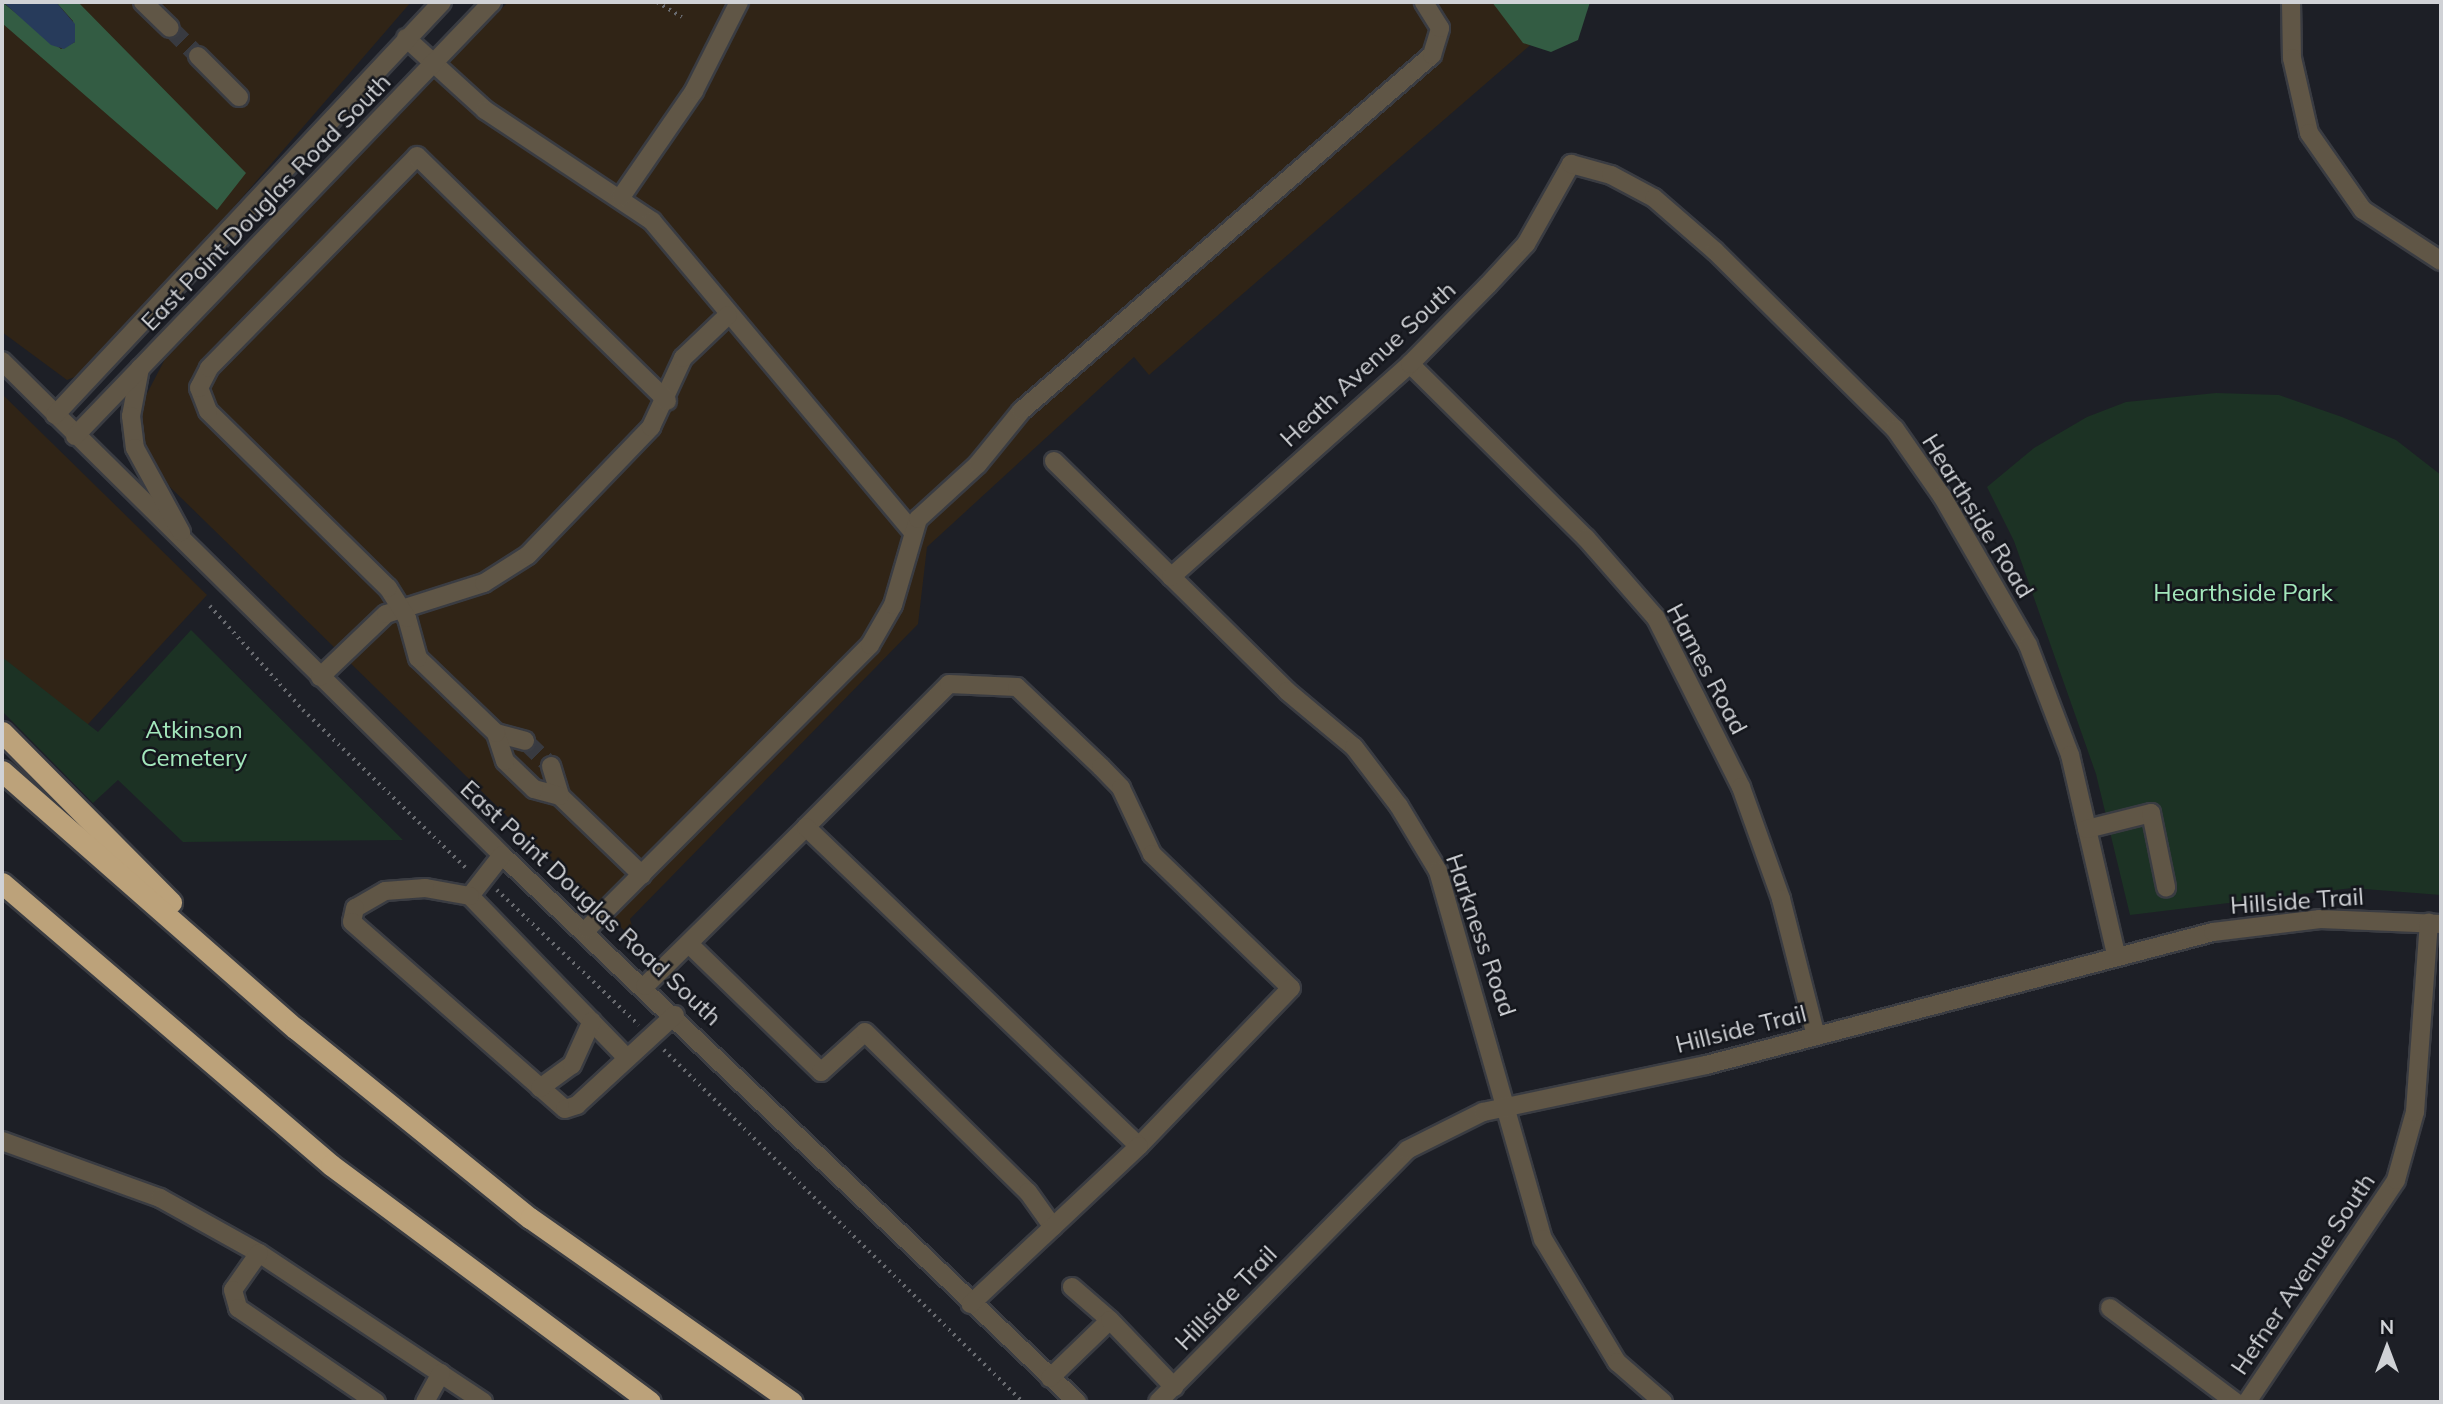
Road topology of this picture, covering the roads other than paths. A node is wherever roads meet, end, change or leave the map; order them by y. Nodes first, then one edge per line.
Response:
1 (143, 2) edge
2 (442, 2) edge
3 (492, 2) edge
4 (740, 2) edge
5 (1424, 2) edge
6 (2291, 2) edge
7 (170, 28) tunnel mouth
8 (406, 38) junction
9 (198, 56) tunnel mouth
10 (432, 63) junction
11 (239, 97) dead end
12 (1571, 164) joint
13 (621, 197) junction
14 (2441, 261) edge
15 (729, 315) junction
16 (2, 361) edge
17 (1410, 364) junction
18 (140, 368) junction
19 (667, 401) junction
20 (54, 415) junction
21 (75, 436) junction
22 (1054, 461) dead end
23 (911, 530) junction
24 (198, 558) junction
25 (1171, 577) junction
26 (402, 608) junction
27 (320, 677) junction
28 (2, 732) edge
29 (496, 733) junction
30 (525, 741) tunnel mouth
31 (551, 766) tunnel mouth
32 (2, 771) edge
33 (560, 796) junction
34 (806, 827) junction
35 (2087, 829) junction
36 (502, 855) junction
37 (642, 874) junction
38 (2, 876) edge
39 (2, 883) edge
40 (2166, 887) dead end
41 (470, 895) junction
42 (30, 905) junction
43 (2435, 924) edge
44 (587, 929) junction
45 (689, 944) junction
46 (2116, 954) junction
47 (645, 986) junction
48 (675, 1015) junction
49 (593, 1021) junction
50 (295, 1028) junction
51 (1816, 1036) junction
52 (627, 1058) junction
53 (540, 1088) junction
54 (1507, 1106) junction
55 (2, 1141) edge
56 (1139, 1146) junction
57 (1053, 1227) junction
58 (259, 1253) junction
59 (1072, 1287) dead end
60 (971, 1304) junction
61 (2109, 1308) dead end
62 (1110, 1320) junction
63 (441, 1373) junction
64 (1050, 1378) junction
65 (1174, 1387) junction
66 (376, 1402) edge
67 (425, 1402) edge
68 (484, 1402) edge
69 (650, 1402) edge
70 (792, 1402) edge
71 (1076, 1402) edge
72 (1158, 1402) edge
73 (1663, 1402) edge
74 (2235, 1402) edge
75 (2247, 1402) edge

1 - 7 street
2 - 8 street, East Point Douglas Road South
3 - 10 street, East Point Douglas Road South
4 - 13 street
5 - 23 street
6 - 14 street
8 - 10 street
8 - 20 street, East Point Douglas Road South
9 - 11 street
10 - 13 street
10 - 18 street, East Point Douglas Road South
12 - 17 street, Heath Avenue South
12 - 35 street, Hearthside Road
13 - 15 street
15 - 19 street
15 - 23 street
16 - 20 street, East Point Douglas Road South
17 - 25 street, Heath Avenue South
17 - 51 street, Hames Road
18 - 21 street, East Point Douglas Road South
18 - 24 street
19 - 26 street
19 - 26 street
20 - 21 street, East Point Douglas Road South
21 - 24 street, East Point Douglas Road South
22 - 25 street, Harkness Road
23 - 37 street
24 - 27 street, East Point Douglas Road South
25 - 54 street, Harkness Road
26 - 27 street
26 - 29 street
27 - 36 street, East Point Douglas Road South
28 - 50 highway
29 - 30 street
29 - 33 street
31 - 33 street
32 - 50 highway
33 - 37 street
34 - 45 street
34 - 56 street
34 - 56 street
35 - 40 street
35 - 46 street, Hearthside Road
36 - 41 street
36 - 44 street, East Point Douglas Road South
37 - 44 street
38 - 42 highway
39 - 42 highway
41 - 49 street
41 - 53 street
42 - 69 highway
43 - 46 street, Hillside Trail
43 - 75 street, Hefner Avenue South
44 - 47 street, East Point Douglas Road South
45 - 47 street
45 - 57 street
46 - 51 street, Hillside Trail
47 - 48 street, East Point Douglas Road South
48 - 52 street
48 - 60 street, East Point Douglas Road South
49 - 52 street
49 - 53 street
50 - 70 highway
51 - 54 street, Hillside Trail
52 - 53 street
54 - 65 street, Hillside Trail
54 - 73 street, Harkness Road
55 - 58 street
56 - 57 street
57 - 60 street
58 - 63 street
58 - 66 street
59 - 62 street
60 - 64 street, East Point Douglas Road South
61 - 74 street
62 - 64 street
62 - 65 street
63 - 67 street
63 - 68 street
64 - 71 street, East Point Douglas Road South
65 - 72 street, Hillside Trail

